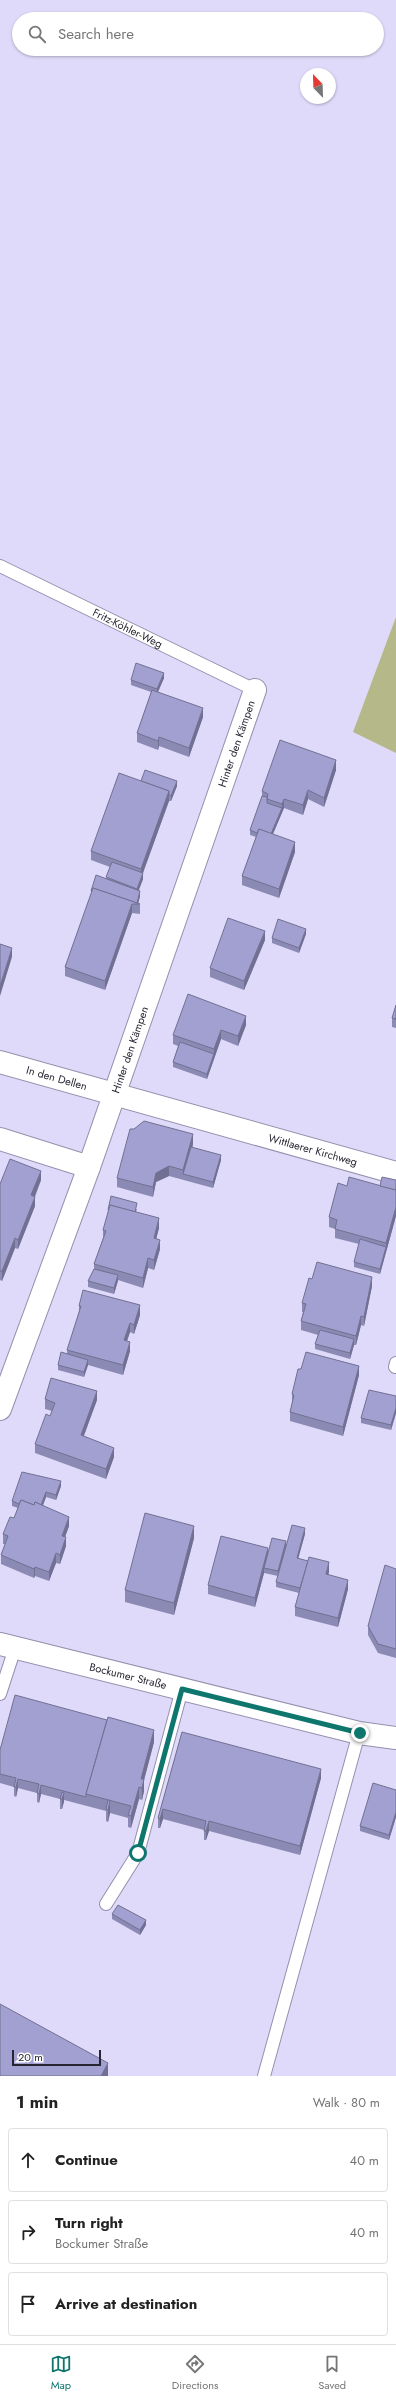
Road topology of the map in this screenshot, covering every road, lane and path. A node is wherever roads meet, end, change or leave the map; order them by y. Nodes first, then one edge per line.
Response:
1 (0, 566) edge
2 (255, 690) joint
3 (0, 1062) edge
4 (114, 1094) junction
5 (0, 1139) edge
6 (89, 1167) junction
7 (396, 1174) edge
8 (0, 1409) edge
9 (7, 1646) edge
10 (182, 1689) junction
11 (0, 1694) edge
12 (360, 1733) junction
13 (396, 1738) edge
14 (106, 1904) dead end
15 (264, 2076) edge

1 - 2 lane, Fritz-Köhler-Weg
2 - 4 street, Hinter den Kämpen
3 - 4 street, In den Dellen
4 - 6 street, Hinter den Kämpen
4 - 7 street, Wittlaerer Kirchweg
5 - 6 street
6 - 8 street, Hinter den Kämpen
9 - 10 street, Bockumer Straße
9 - 11 lane
10 - 12 street, Bockumer Straße
10 - 14 lane
12 - 13 street, Bockumer Straße
12 - 15 lane

